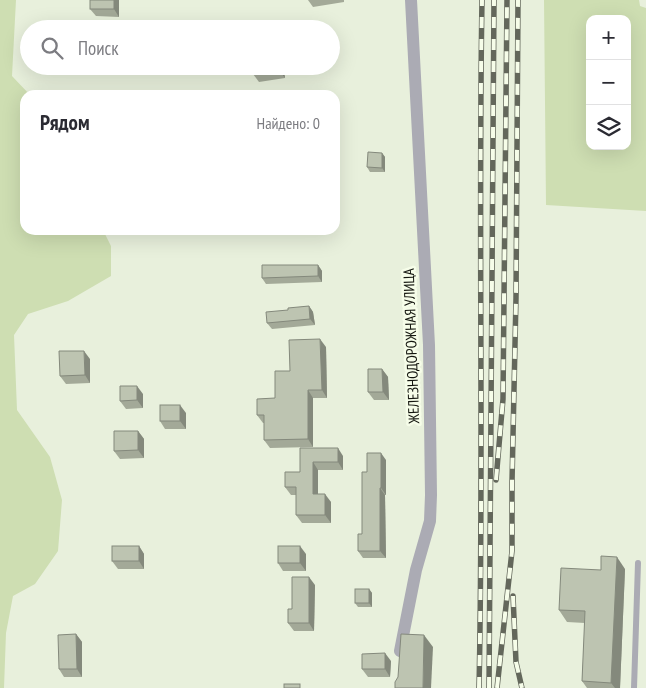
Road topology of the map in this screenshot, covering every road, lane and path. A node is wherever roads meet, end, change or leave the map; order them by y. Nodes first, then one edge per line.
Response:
1 (411, 0) edge
2 (638, 563) dead end
3 (399, 661) edge
4 (634, 688) edge

1 - 3 street, ЖЕЛЕЗНОДОРОЖНАЯ УЛИЦА
2 - 4 lane

